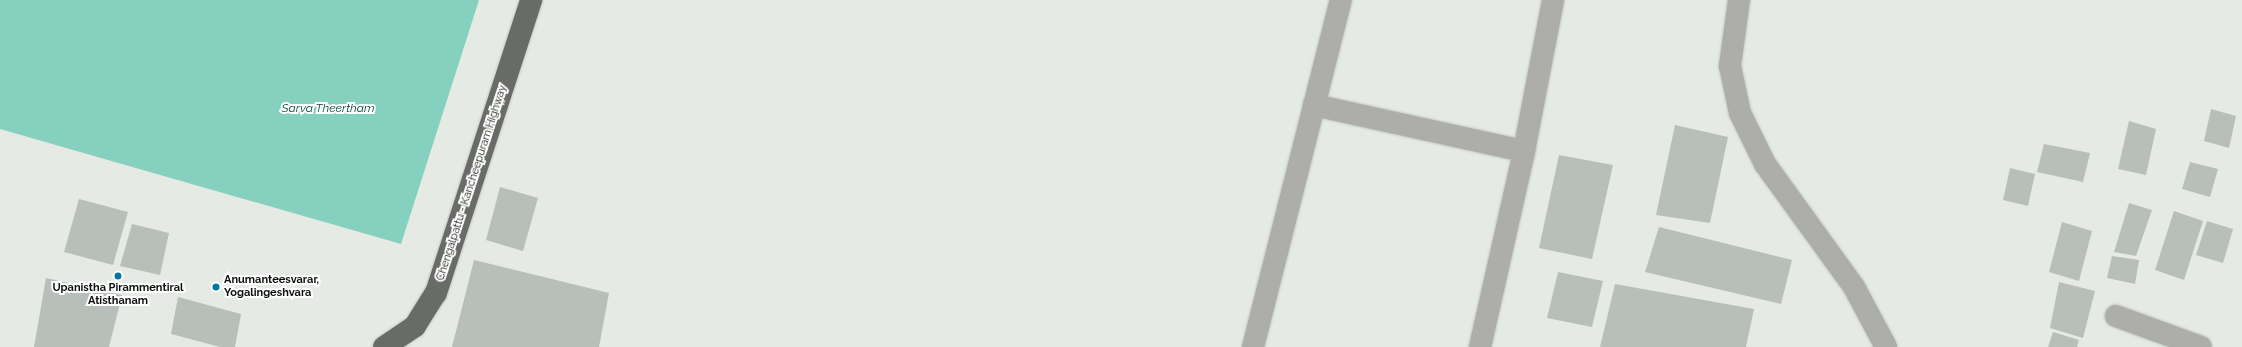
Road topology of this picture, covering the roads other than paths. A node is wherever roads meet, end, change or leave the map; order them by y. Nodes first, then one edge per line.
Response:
1 (531, 0) edge
2 (1341, 0) edge
3 (1553, 0) edge
4 (1739, 0) edge
5 (1314, 105) junction
6 (1524, 151) junction
7 (2116, 316) dead end
8 (384, 347) edge
9 (1253, 347) edge
10 (1480, 347) edge
11 (1886, 347) edge
12 (2201, 347) edge

1 - 8 highway, Chengalpattu - Kancheepuram Highway
2 - 5 street
3 - 6 street
4 - 11 street
5 - 6 street
5 - 9 street
6 - 10 street
7 - 12 street

